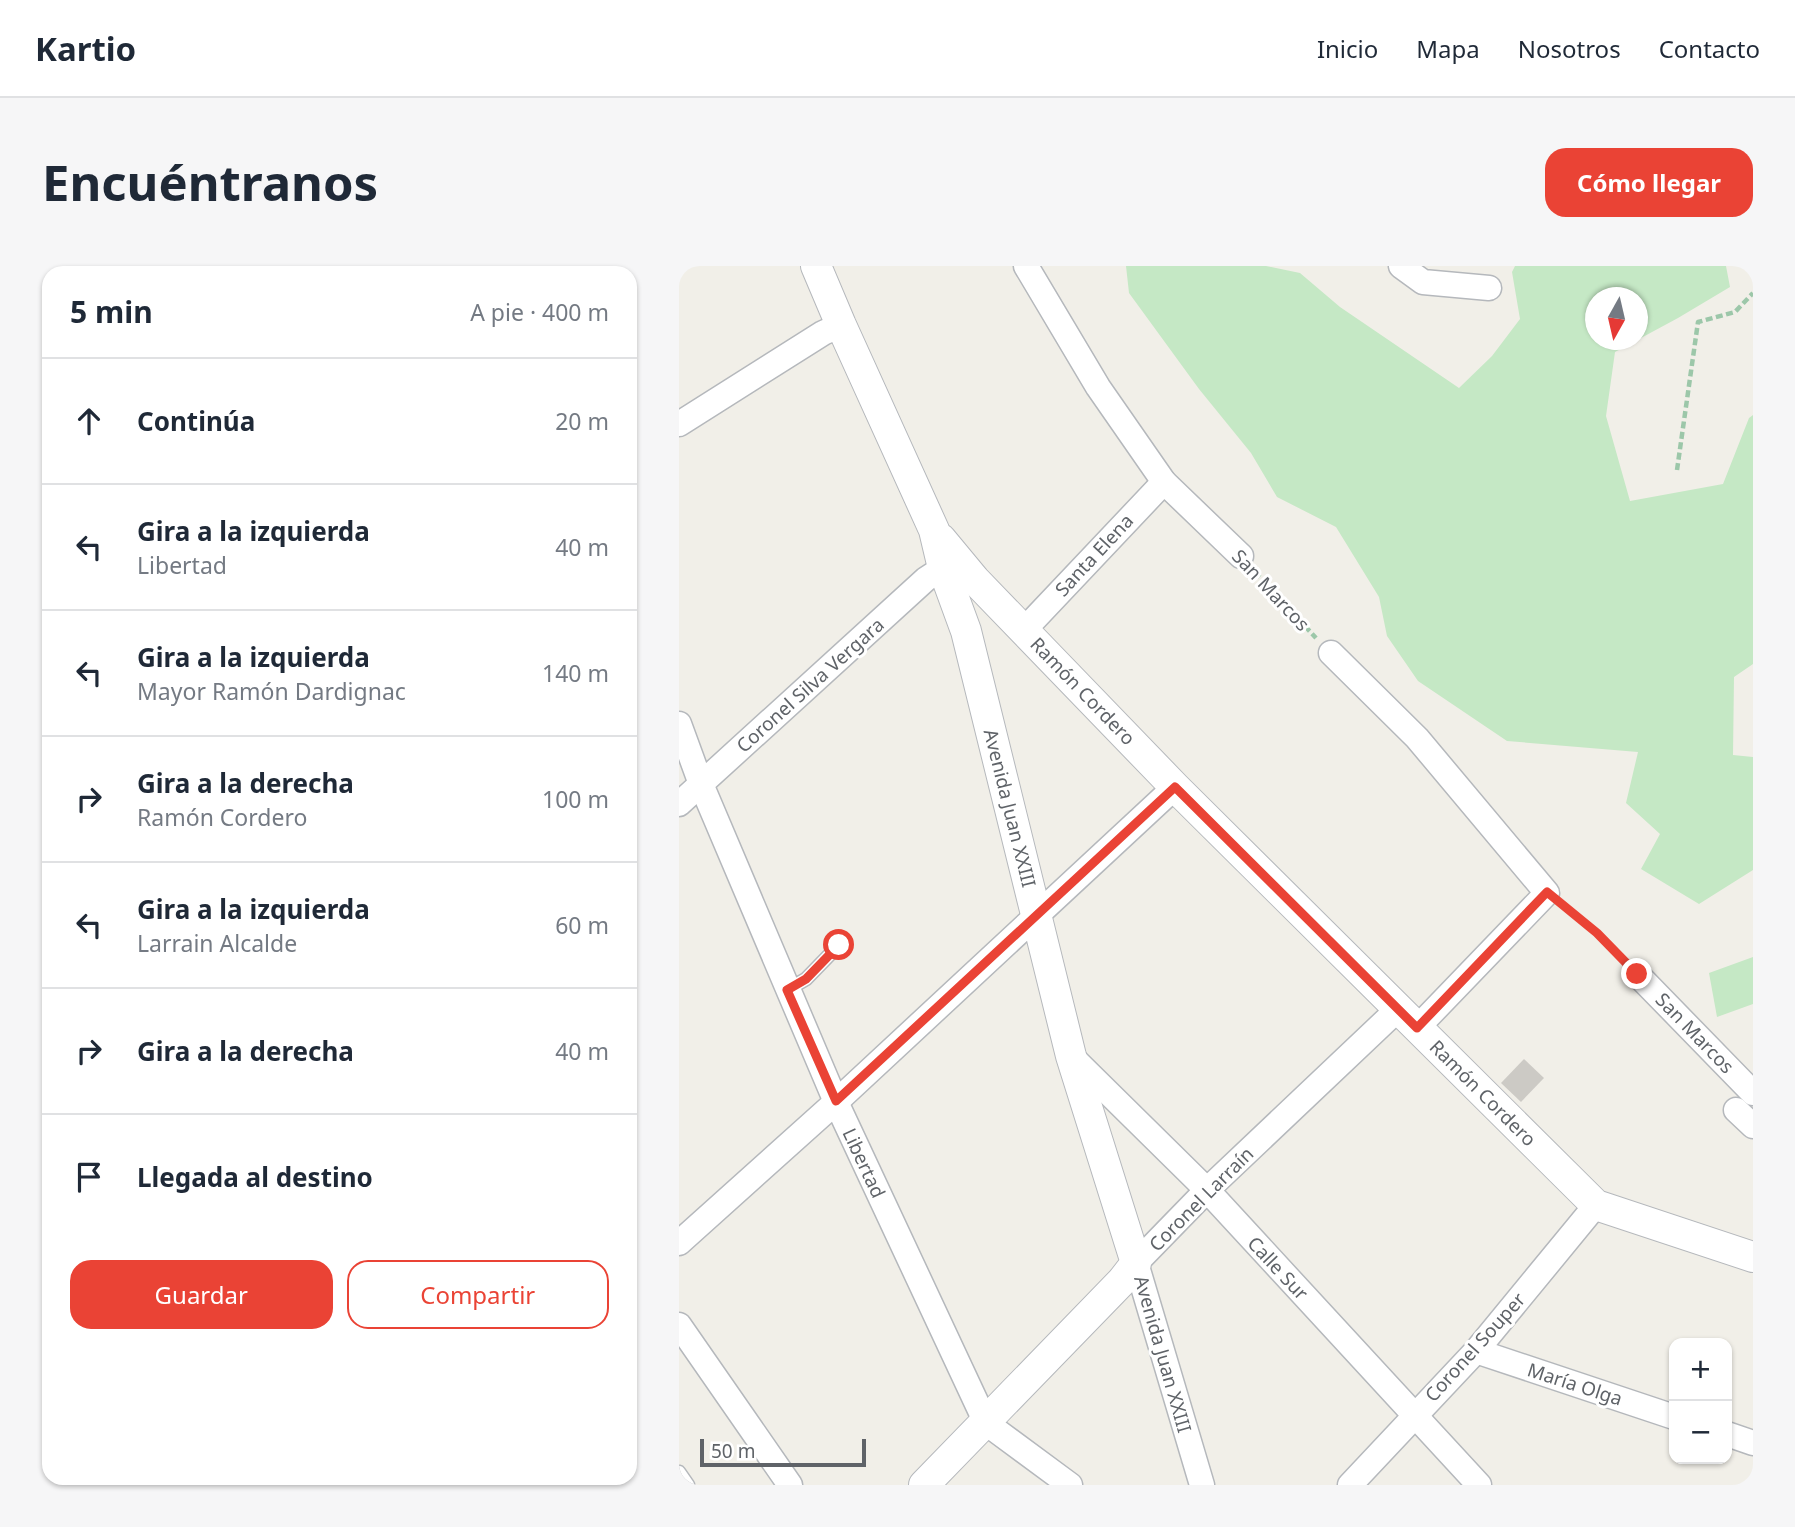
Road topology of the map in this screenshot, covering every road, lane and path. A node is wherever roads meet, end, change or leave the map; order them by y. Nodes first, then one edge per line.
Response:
1 (816, 266) edge
2 (1025, 266) edge
3 (1401, 266) edge
4 (1489, 288) dead end
5 (1753, 293) edge
6 (841, 326) junction
7 (679, 424) edge
8 (1677, 470) dead end
9 (1164, 482) junction
10 (934, 530) junction
11 (1241, 556) joint
12 (943, 568) junction
13 (1025, 629) junction
14 (1331, 653) joint
15 (679, 724) edge
16 (701, 784) junction
17 (1175, 787) junction
18 (679, 804) edge
19 (1547, 892) junction
20 (1037, 916) junction
21 (839, 945) dead end
22 (1637, 974) joint
23 (787, 990) junction
24 (1407, 1019) junction
25 (1071, 1056) junction
26 (836, 1101) junction
27 (1747, 1109) edge
28 (1207, 1190) junction
29 (1595, 1205) junction
30 (679, 1243) edge
31 (1753, 1257) edge
32 (1136, 1263) junction
33 (679, 1325) edge
34 (1476, 1351) junction
35 (1414, 1415) junction
36 (1669, 1415) edge
37 (986, 1423) junction
38 (1732, 1436) edge
39 (1753, 1443) edge
40 (679, 1472) edge
41 (688, 1485) edge
42 (790, 1485) edge
43 (924, 1485) edge
44 (1070, 1485) edge
45 (1202, 1485) edge
46 (1350, 1485) edge
47 (1479, 1485) edge

1 - 6 street, Avenida Juan XXIII
2 - 9 street, San Marcos
3 - 4 street
5 - 8 path
6 - 7 street
6 - 10 street, Avenida Juan XXIII
9 - 11 street, San Marcos
9 - 13 street, Santa Elena
10 - 12 street, Avenida Juan XXIII
10 - 13 street, Ramón Cordero
11 - 14 path, San Marcos
12 - 16 street, Coronel Silva Vergara
12 - 20 street, Avenida Juan XXIII
13 - 17 street, Ramón Cordero
14 - 19 street
15 - 16 street, Libertad
16 - 18 street, Coronel Silva Vergara
16 - 23 street, Libertad
17 - 20 street
17 - 24 street, Ramón Cordero
19 - 22 path
19 - 24 street, Coronel Larraín
20 - 25 street, Avenida Juan XXIII
20 - 26 street
21 - 23 lane
22 - 27 street, San Marcos
23 - 26 street, Libertad
24 - 28 street, Coronel Larraín
24 - 29 street, Ramón Cordero
25 - 28 street, Calle Sur
25 - 32 street, Avenida Juan XXIII
26 - 30 street
26 - 37 street, Libertad
28 - 32 street, Coronel Larraín
28 - 35 street, Calle Sur
29 - 31 street, Ramón Cordero
29 - 34 street, Coronel Souper
32 - 37 street, Coronel Larraín
32 - 45 street, Avenida Juan XXIII
33 - 42 street
34 - 35 street, Coronel Souper
34 - 36 street, María Olga
35 - 46 street, Coronel Souper
35 - 47 street, Calle Sur
37 - 43 street, Coronel Larraín
37 - 44 street, Libertad
38 - 39 street
40 - 41 lane

